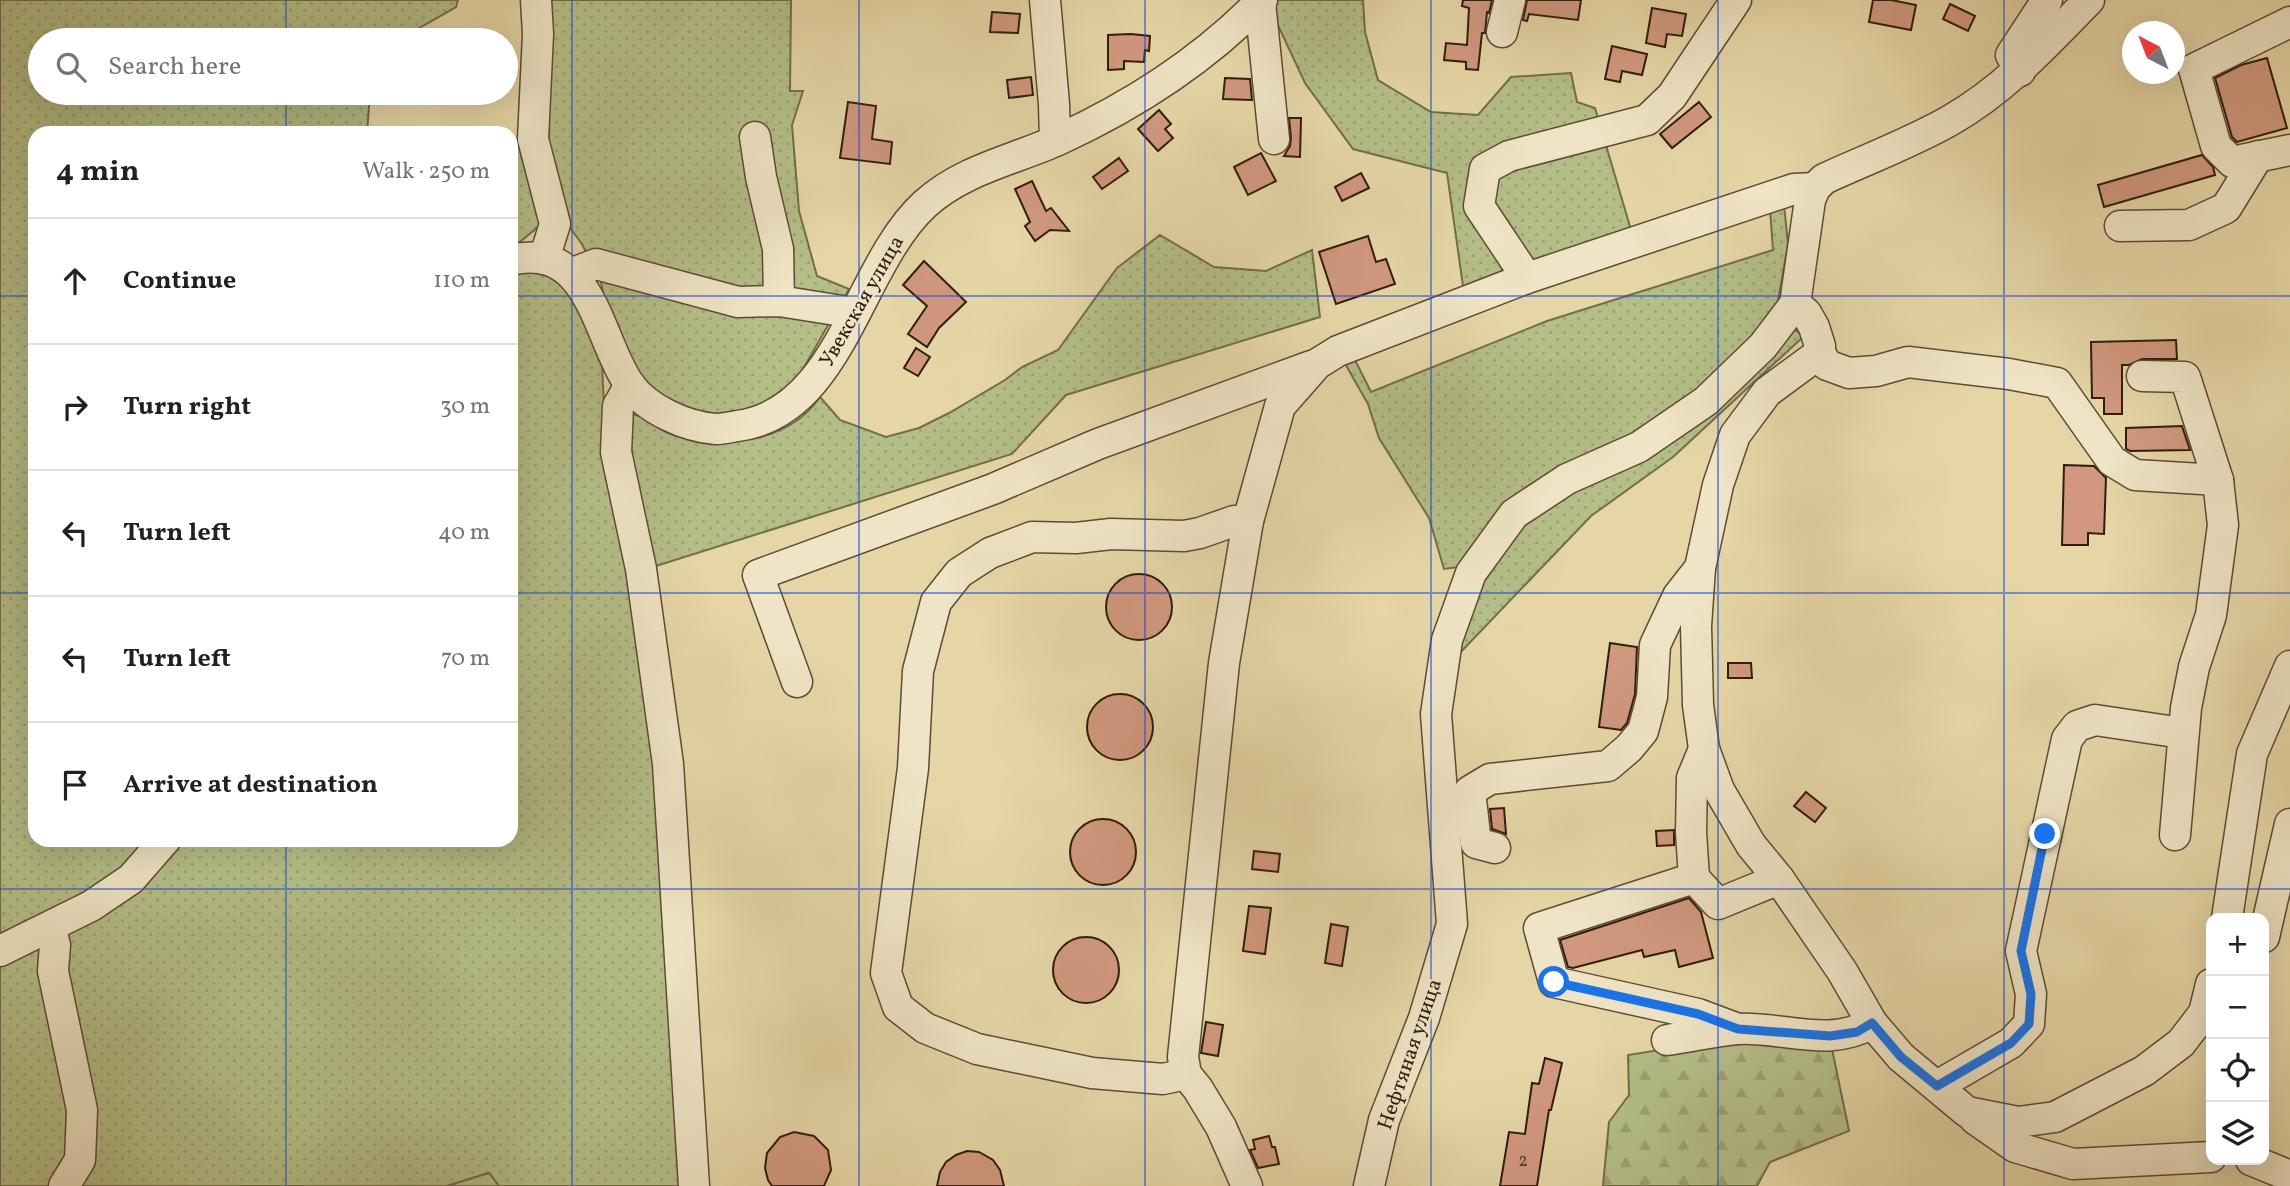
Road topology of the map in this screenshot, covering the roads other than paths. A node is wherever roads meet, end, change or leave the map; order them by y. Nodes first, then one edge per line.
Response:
1 (536, 0) edge
2 (1045, 0) edge
3 (1510, 0) edge
4 (1736, 0) edge
5 (2047, 0) edge
6 (2089, 0) edge
7 (1261, 1) edge
8 (2290, 22) edge
9 (1502, 32) dead end
10 (2020, 71) junction
11 (755, 137) dead end
12 (1273, 139) dead end
13 (1055, 141) junction
14 (2290, 150) edge
15 (2258, 156) junction
16 (1815, 188) junction
17 (2120, 226) dead end
18 (518, 258) edge
19 (544, 259) junction
20 (573, 273) junction
21 (1527, 278) junction
22 (779, 301) junction
23 (1795, 304) junction
24 (855, 313) junction
25 (1820, 353) junction
26 (1328, 358) junction
27 (2142, 376) dead end
28 (630, 385) junction
29 (2218, 481) junction
30 (1248, 521) junction
31 (1700, 568) junction
32 (2290, 666) edge
33 (797, 682) dead end
34 (2182, 733) junction
35 (1704, 749) junction
36 (2290, 824) edge
37 (2175, 835) dead end
38 (159, 847) edge
39 (1494, 848) dead end
40 (1694, 878) junction
41 (1779, 879) junction
42 (2228, 913) edge
43 (2269, 915) edge
44 (50, 928) junction
45 (0, 951) edge
46 (2206, 1005) edge
47 (1872, 1023) junction
48 (1738, 1029) junction
49 (1667, 1040) dead end
50 (1186, 1074) junction
51 (1937, 1086) junction
52 (1967, 1112) junction
53 (2206, 1157) edge
54 (2263, 1165) edge
55 (2290, 1176) edge
56 (64, 1186) edge
57 (694, 1186) edge
58 (1247, 1186) edge
59 (1369, 1186) edge

1 - 19 street
2 - 13 street
3 - 9 street
4 - 21 street
5 - 10 street
6 - 10 street
7 - 12 street
7 - 13 street, Увекская улица
8 - 15 street
10 - 16 street
11 - 22 street
13 - 24 street, Увекская улица
14 - 15 street
15 - 17 street
16 - 21 street
16 - 23 street
18 - 19 street
19 - 20 street
20 - 22 street
20 - 28 street
21 - 26 street
22 - 24 street
23 - 25 street
23 - 59 street, Нефтяная улица
24 - 28 street, Увекская улица
25 - 29 street
25 - 31 street
26 - 30 street
26 - 33 street
27 - 29 street
28 - 57 street
29 - 34 street
30 - 50 street
30 - 50 street
31 - 35 street
31 - 39 street
32 - 42 street
34 - 37 street
34 - 51 street
35 - 40 street
35 - 41 street
36 - 43 street
38 - 44 street
40 - 41 street
40 - 48 street
41 - 47 street
44 - 45 street
44 - 56 street
46 - 52 street
47 - 48 street
47 - 51 street
48 - 49 street
50 - 58 street
51 - 52 street
52 - 53 street
54 - 55 street

